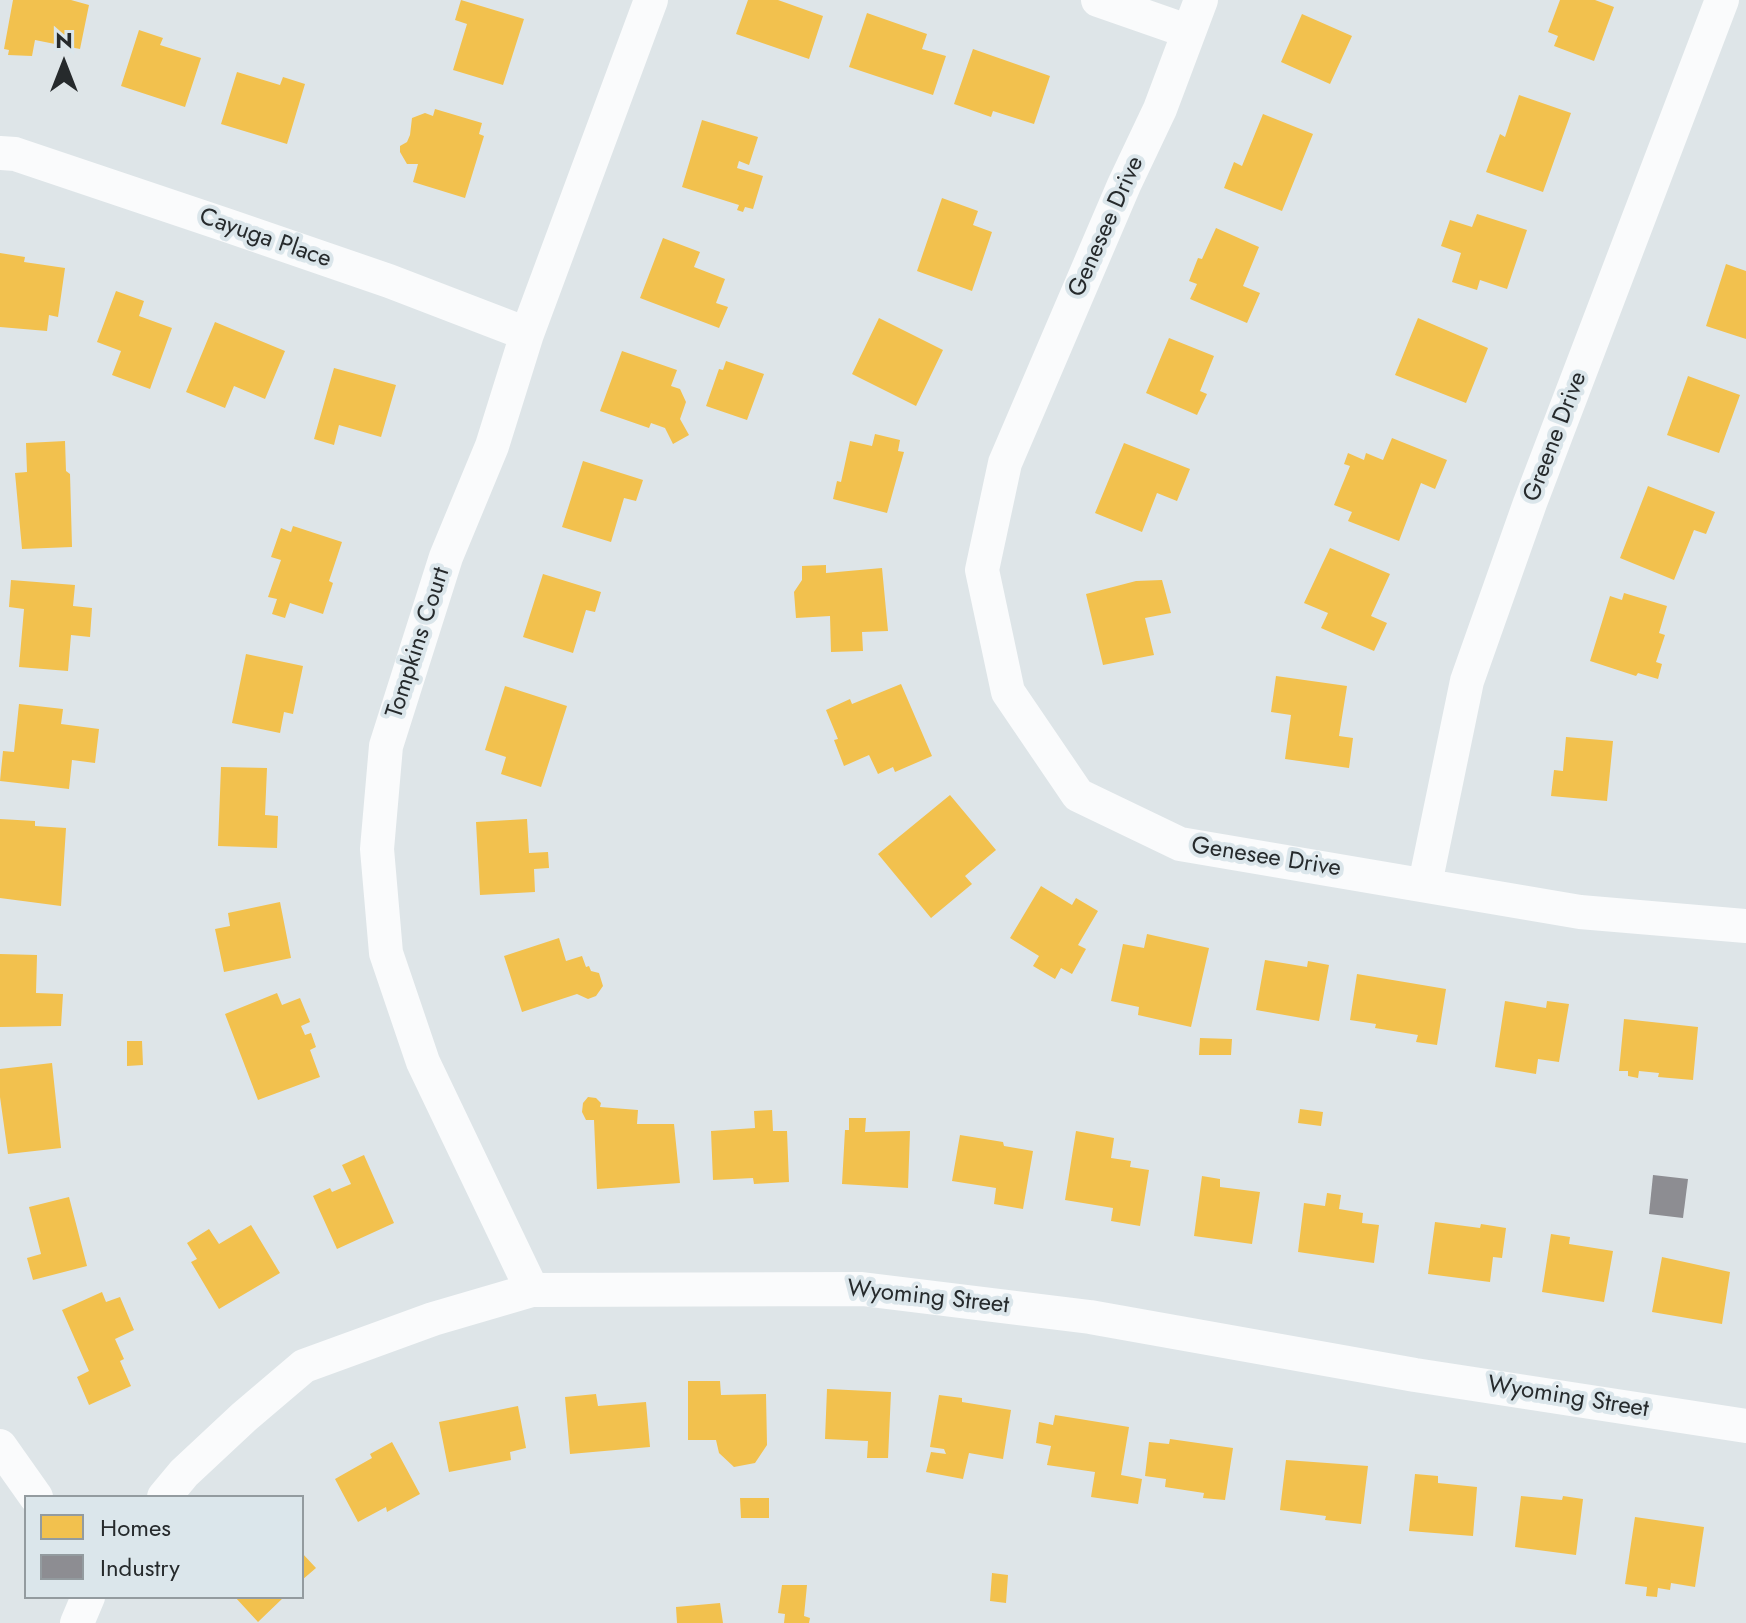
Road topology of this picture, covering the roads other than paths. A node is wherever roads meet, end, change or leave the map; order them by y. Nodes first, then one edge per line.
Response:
1 (651, 0) edge
2 (1098, 0) edge
3 (1722, 0) edge
4 (1194, 15) edge
5 (0, 153) edge
6 (527, 334) junction
7 (1425, 884) junction
8 (1746, 926) edge
9 (532, 1290) junction
10 (1746, 1426) edge
11 (0, 1446) edge
12 (35, 1495) edge
13 (166, 1495) edge
14 (87, 1599) edge
15 (77, 1623) edge

1 - 6 street, Tompkins Court
2 - 4 street
3 - 7 street, Greene Drive
4 - 7 street, Genesee Drive
5 - 6 street, Cayuga Place
6 - 9 street, Tompkins Court
7 - 8 street, Genesee Drive
9 - 10 street, Wyoming Street
9 - 13 street, Wyoming Street
11 - 12 street
14 - 15 street

